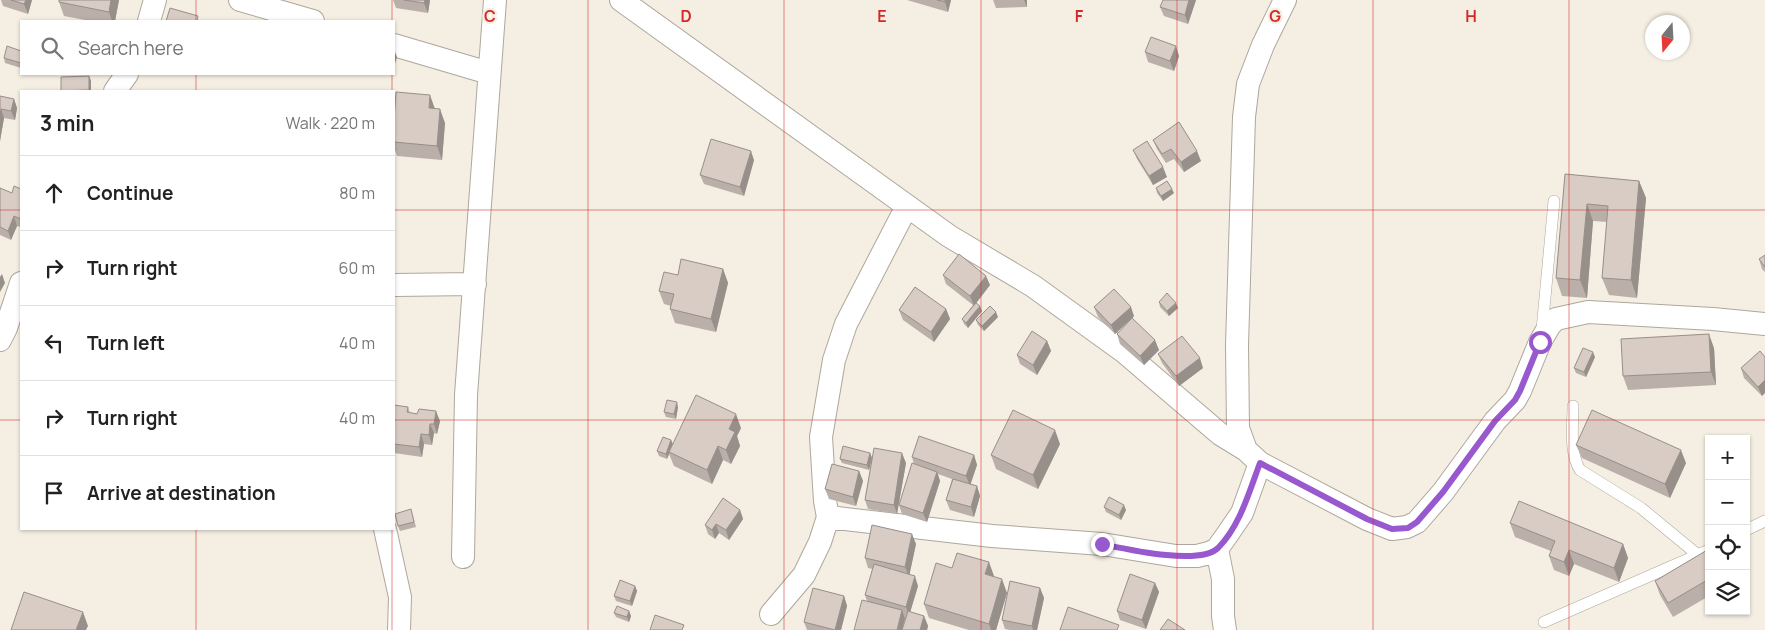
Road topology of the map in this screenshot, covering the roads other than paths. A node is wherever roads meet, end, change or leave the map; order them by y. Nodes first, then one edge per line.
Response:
1 (155, 0) edge
2 (240, 0) edge
3 (495, 0) edge
4 (621, 0) edge
5 (1280, 2) edge
6 (149, 20) edge
7 (309, 20) edge
8 (395, 45) edge
9 (489, 73) junction
10 (126, 75) edge
11 (117, 90) edge
12 (1554, 201) dead end
13 (907, 206) junction
14 (395, 284) edge
15 (475, 284) junction
16 (20, 286) edge
17 (1765, 324) edge
18 (0, 340) edge
19 (1540, 342) junction
20 (1573, 406) dead end
21 (1253, 456) junction
22 (828, 516) junction
23 (1765, 521) edge
24 (1750, 528) edge
25 (385, 530) edge
26 (1217, 549) junction
27 (1705, 552) edge
28 (1698, 555) junction
29 (463, 557) dead end
30 (771, 614) dead end
31 (1544, 622) dead end
32 (399, 630) edge
33 (1225, 630) edge

1 - 6 street
2 - 7 street
3 - 9 street
4 - 13 street
5 - 21 street
8 - 9 street
9 - 15 street
10 - 11 street
12 - 19 lane
13 - 21 street
13 - 22 street
14 - 15 street
15 - 29 street
16 - 18 street
17 - 19 street
19 - 21 street
20 - 28 lane
21 - 26 street
22 - 26 street
22 - 30 street
23 - 24 lane
25 - 32 street
26 - 33 street
27 - 28 lane
28 - 31 lane

